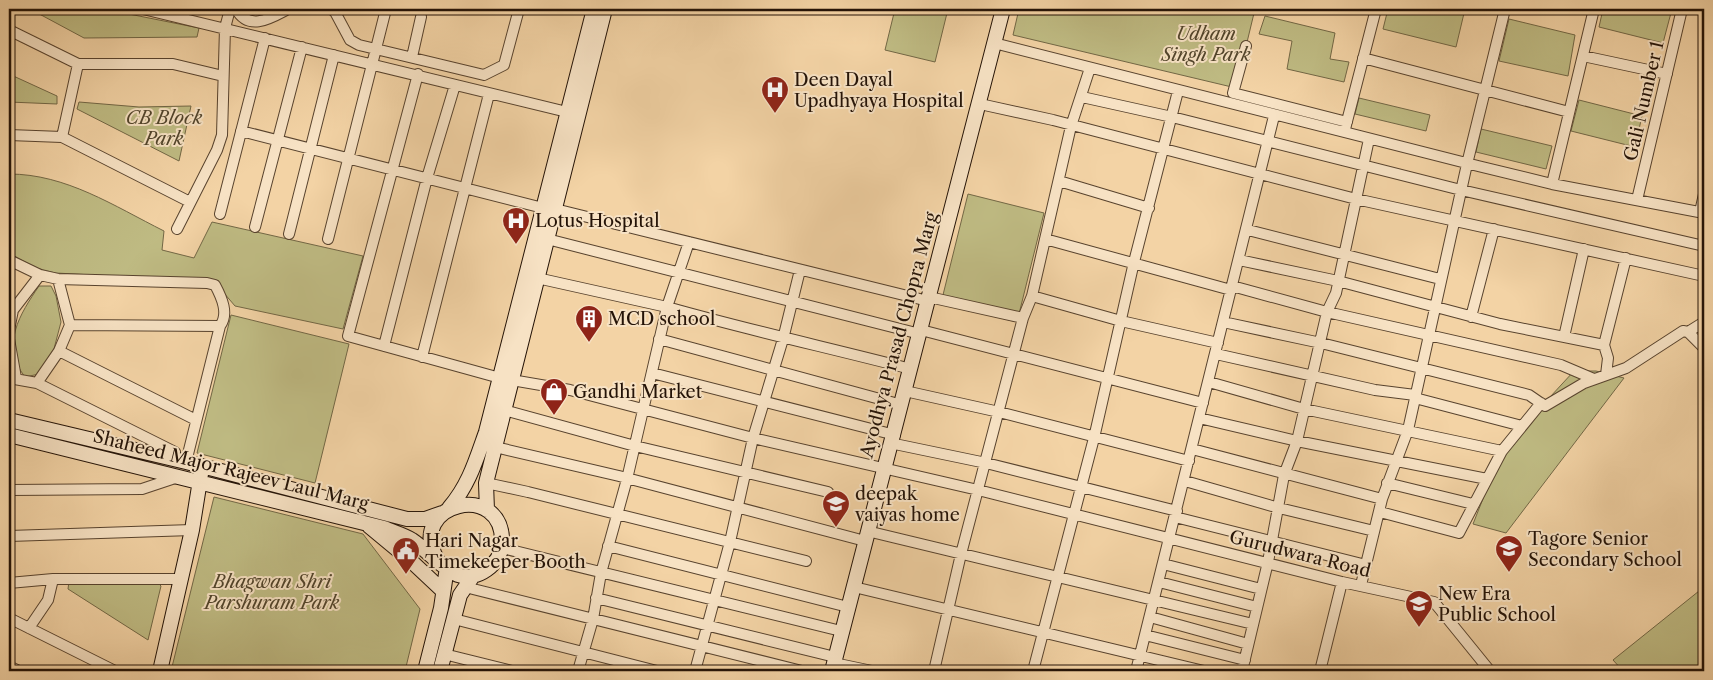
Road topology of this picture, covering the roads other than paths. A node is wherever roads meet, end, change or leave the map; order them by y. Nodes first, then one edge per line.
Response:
1 (143, 9) edge
2 (230, 9) edge
3 (236, 9) edge
4 (288, 9) edge
5 (331, 9) edge
6 (386, 9) edge
7 (519, 9) edge
8 (594, 9) edge
9 (605, 9) edge
10 (1003, 9) edge
11 (1376, 9) edge
12 (1505, 9) edge
13 (1594, 9) edge
14 (1682, 9) edge
15 (421, 17) dead end
16 (225, 28) junction
17 (9, 30) edge
18 (264, 38) junction
19 (994, 43) junction
20 (1246, 46) dead end
21 (302, 47) junction
22 (376, 48) junction
23 (334, 55) junction
24 (1582, 56) junction
25 (412, 57) junction
26 (1364, 58) junction
27 (372, 63) junction
28 (78, 64) junction
29 (1090, 68) junction
30 (418, 74) junction
31 (1667, 74) junction
32 (223, 76) junction
33 (455, 84) junction
34 (1485, 88) junction
35 (1178, 91) junction
36 (488, 94) junction
37 (1082, 97) junction
38 (980, 104) junction
39 (567, 112) junction
40 (1570, 112) junction
41 (1274, 116) junction
42 (1172, 117) junction
43 (1071, 126) junction
44 (1345, 128) junction
45 (240, 131) junction
46 (9, 135) edge
47 (62, 137) junction
48 (1369, 139) junction
49 (277, 140) junction
50 (1268, 142) junction
51 (311, 149) junction
52 (1164, 150) junction
53 (349, 158) junction
54 (1467, 164) junction
55 (1363, 166) junction
56 (393, 170) junction
57 (1260, 174) junction
58 (427, 178) junction
59 (1058, 181) junction
60 (1552, 184) junction
61 (465, 188) junction
62 (1461, 190) junction
63 (1704, 194) edge
64 (1356, 199) junction
65 (1637, 200) junction
66 (190, 202) junction
67 (549, 208) junction
68 (1150, 208) junction
69 (1702, 212) edge
70 (220, 214) dead end
71 (1454, 221) junction
72 (255, 227) dead end
73 (176, 228) dead end
74 (1494, 228) junction
75 (1248, 230) junction
76 (289, 234) dead end
77 (328, 239) dead end
78 (547, 239) junction
79 (1045, 239) junction
80 (689, 242) junction
81 (1704, 246) edge
82 (1584, 249) junction
83 (1344, 253) junction
84 (1626, 258) junction
85 (9, 260) edge
86 (1239, 260) junction
87 (1134, 262) junction
88 (800, 270) junction
89 (679, 273) junction
90 (40, 275) junction
91 (1704, 276) edge
92 (538, 278) junction
93 (58, 279) junction
94 (1440, 280) junction
95 (1338, 281) junction
96 (1232, 288) junction
97 (1032, 296) junction
98 (928, 299) junction
99 (793, 300) junction
100 (1435, 306) junction
101 (666, 307) junction
102 (11, 309) edge
103 (1327, 312) junction
104 (1471, 317) junction
105 (1023, 318) junction
106 (1121, 321) junction
107 (1223, 322) junction
108 (1704, 322) edge
109 (70, 325) junction
110 (220, 326) junction
111 (9, 330) edge
112 (920, 332) junction
113 (1688, 332) junction
114 (1428, 335) junction
115 (1564, 337) junction
116 (9, 339) edge
117 (783, 339) junction
118 (658, 340) junction
119 (1218, 343) junction
120 (1321, 343) junction
121 (1604, 345) junction
122 (384, 346) junction
123 (1704, 348) edge
124 (59, 351) junction
125 (1014, 354) junction
126 (1216, 354) junction
127 (422, 357) junction
128 (911, 369) junction
129 (1421, 369) junction
130 (774, 370) junction
131 (652, 373) junction
132 (1606, 375) junction
133 (1313, 377) junction
134 (12, 378) edge
135 (506, 379) junction
136 (1594, 379) junction
137 (1107, 380) junction
138 (1209, 382) junction
139 (37, 383) junction
140 (1415, 396) junction
141 (904, 398) junction
142 (765, 400) junction
143 (1203, 403) junction
144 (1542, 403) junction
145 (1304, 408) junction
146 (504, 410) junction
147 (644, 410) junction
148 (999, 412) junction
149 (1200, 418) junction
150 (9, 420) edge
151 (196, 420) junction
152 (1522, 426) junction
153 (1408, 430) junction
154 (9, 435) edge
155 (753, 438) junction
156 (1094, 438) junction
157 (892, 439) junction
158 (1297, 441) junction
159 (634, 446) junction
160 (495, 447) junction
161 (1192, 449) junction
162 (1502, 451) junction
163 (175, 452) dead end
164 (1396, 459) junction
165 (1190, 461) junction
166 (186, 462) junction
167 (986, 463) junction
168 (202, 466) junction
169 (883, 467) junction
170 (745, 474) junction
171 (1284, 475) junction
172 (178, 477) junction
173 (626, 479) junction
174 (1487, 479) junction
175 (1185, 481) junction
176 (200, 482) junction
177 (486, 483) junction
178 (1387, 483) junction
179 (1080, 486) junction
180 (9, 490) edge
181 (978, 490) junction
182 (828, 492) dead end
183 (1382, 499) junction
184 (1473, 504) junction
185 (1279, 508) junction
186 (738, 509) junction
187 (487, 510) junction
188 (445, 512) junction
189 (1380, 512) junction
190 (617, 514) junction
191 (1176, 514) junction
192 (1073, 516) junction
193 (364, 523) junction
194 (192, 530) junction
195 (1374, 531) junction
196 (9, 536) edge
197 (866, 536) junction
198 (1169, 539) junction
199 (1272, 540) junction
200 (730, 542) junction
201 (608, 546) junction
202 (502, 548) junction
203 (961, 554) junction
204 (806, 561) dead end
205 (1268, 562) junction
206 (442, 563) junction
207 (1163, 564) junction
208 (1366, 565) junction
209 (600, 573) junction
210 (721, 574) junction
211 (473, 576) junction
212 (1058, 577) junction
213 (53, 579) junction
214 (181, 579) junction
215 (1159, 582) junction
216 (1342, 582) junction
217 (9, 583) edge
218 (1360, 585) junction
219 (854, 586) junction
220 (465, 588) junction
221 (1262, 589) junction
222 (443, 591) junction
223 (596, 598) junction
224 (1155, 599) junction
225 (715, 601) junction
226 (1257, 606) junction
227 (848, 607) junction
228 (949, 611) junction
229 (1150, 617) junction
230 (9, 618) edge
231 (454, 619) junction
232 (593, 619) junction
233 (1253, 624) junction
234 (709, 626) junction
235 (29, 628) junction
236 (842, 631) junction
237 (1042, 632) junction
238 (1145, 635) junction
239 (1248, 644) junction
240 (701, 648) junction
241 (583, 652) junction
242 (444, 654) junction
243 (1140, 656) junction
244 (1244, 660) junction
245 (834, 664) edge
246 (9, 666) edge
247 (19, 671) edge
248 (115, 671) edge
249 (160, 671) edge
250 (425, 671) edge
251 (440, 671) edge
252 (512, 671) edge
253 (578, 671) edge
254 (657, 671) edge
255 (695, 671) edge
256 (802, 671) edge
257 (872, 671) edge
258 (937, 671) edge
259 (1033, 671) edge
260 (1136, 671) edge
261 (1204, 671) edge
262 (1242, 671) edge
263 (1320, 671) edge
264 (1490, 671) edge

1 - 16 street
2 - 16 street
3 - 4 street
5 - 22 street
6 - 22 street
7 - 25 street
8 - 39 street
9 - 67 street
10 - 19 street, Ayodhya Prasad Chopra Marg
11 - 26 street
12 - 34 street
13 - 24 street
14 - 31 street, Gali Number 1
15 - 25 street
16 - 18 street
16 - 32 street
17 - 28 street
18 - 21 street
18 - 45 street
19 - 29 street
19 - 38 street, Ayodhya Prasad Chopra Marg
20 - 44 street
21 - 23 street
21 - 49 street
22 - 25 street
22 - 27 street
23 - 27 street
23 - 51 street
24 - 31 street
24 - 40 street
26 - 34 street
26 - 44 street
27 - 30 street
27 - 53 street
28 - 32 street
28 - 47 street
29 - 35 street
29 - 37 street
30 - 33 street
30 - 56 street
31 - 65 street, Gali Number 1
32 - 66 street
33 - 36 street
33 - 58 street
34 - 40 street
34 - 54 street
35 - 41 street
35 - 42 street
36 - 39 street
36 - 61 street
37 - 42 street
37 - 43 street
38 - 43 street
38 - 98 street, Ayodhya Prasad Chopra Marg
39 - 67 street
40 - 60 street
41 - 44 street
41 - 50 street
42 - 50 street
42 - 52 street
43 - 52 street
43 - 59 street
44 - 48 street
45 - 49 street
45 - 70 street
46 - 47 street
47 - 66 street
48 - 54 street
48 - 55 street
49 - 51 street
49 - 72 street
50 - 55 street
50 - 57 street
51 - 53 street
51 - 76 street
52 - 57 street
52 - 68 street
53 - 56 street
53 - 77 street
54 - 60 street
54 - 62 street
55 - 62 street
55 - 64 street
56 - 58 street
56 - 122 street, Gurudwara Road
57 - 64 street
57 - 75 street
58 - 61 street
58 - 122 street
59 - 68 street
59 - 79 street
60 - 65 street
61 - 67 street
61 - 127 street
62 - 71 street
62 - 81 street
63 - 69 street
64 - 71 street
64 - 83 street
65 - 69 street
66 - 73 street
67 - 78 street
67 - 80 street
67 - 135 street
68 - 87 street
71 - 74 street
71 - 94 street
74 - 82 street
74 - 104 street
75 - 83 street
75 - 86 street
78 - 89 street
78 - 92 street
79 - 87 street
79 - 97 street
80 - 88 street
80 - 89 street
82 - 84 street
82 - 115 street
83 - 94 street
83 - 95 street
84 - 91 street
84 - 121 street
85 - 90 street
86 - 95 street
86 - 96 street
87 - 96 street
87 - 106 street
88 - 98 street
88 - 99 street
89 - 99 street
89 - 101 street
90 - 93 street
90 - 102 street
92 - 101 street
92 - 135 street
93 - 109 street
93 - 110 street
94 - 100 street
95 - 100 street
95 - 103 street
96 - 103 street
96 - 107 street
97 - 105 street
97 - 106 street
98 - 105 street
98 - 112 street, Ayodhya Prasad Chopra Marg
99 - 112 street
99 - 117 street
100 - 104 street
100 - 114 street
101 - 117 street
101 - 118 street
102 - 111 street
103 - 114 street
103 - 120 street
104 - 115 street
105 - 125 street
106 - 119 street
106 - 137 street
107 - 119 street
107 - 120 street
108 - 113 street
109 - 110 street
109 - 124 street
110 - 151 street
112 - 125 street
112 - 128 street, Ayodhya Prasad Chopra Marg
113 - 123 street
113 - 132 street
114 - 129 street
114 - 136 street
115 - 121 street
116 - 134 street
117 - 128 street
117 - 130 street
118 - 130 street
118 - 131 street
119 - 126 street
120 - 129 street
120 - 133 street
121 - 132 street
122 - 127 street, Gurudwara Road
124 - 139 street
124 - 151 street
125 - 137 street
125 - 148 street
126 - 133 street
126 - 138 street
127 - 135 street, Gurudwara Road
128 - 141 street, Ayodhya Prasad Chopra Marg
129 - 140 street
129 - 144 street
130 - 141 street
130 - 142 street
131 - 142 street
131 - 147 street
132 - 136 street
133 - 140 street
133 - 145 street
134 - 139 street
135 - 146 street
135 - 147 street, Gurudwara Road
135 - 188 street
136 - 144 street
137 - 143 street
137 - 156 street
138 - 143 street
138 - 145 street
139 - 163 street
140 - 152 street
140 - 153 street
141 - 148 street
141 - 157 street, Ayodhya Prasad Chopra Marg
142 - 155 street
142 - 157 street
143 - 149 street
144 - 152 street
145 - 153 street
145 - 158 street
146 - 159 street
146 - 160 street
147 - 155 street, Gurudwara Road
147 - 159 street
148 - 156 street
148 - 167 street
149 - 158 street
149 - 161 street
150 - 166 street, Shaheed Major Rajeev Laul Marg
151 - 166 street
152 - 162 street
153 - 162 street
153 - 164 street
154 - 172 street, Shaheed Major Rajeev Laul Marg
155 - 169 street, Gurudwara Road
155 - 170 street
156 - 165 street
156 - 179 street
157 - 167 street
157 - 169 street, Ayodhya Prasad Chopra Marg
158 - 164 street
158 - 171 street
159 - 170 street
159 - 173 street
160 - 173 street
160 - 177 street
161 - 165 street
161 - 171 street
162 - 174 street
164 - 174 street
164 - 178 street
165 - 175 street
166 - 168 street, Shaheed Major Rajeev Laul Marg
167 - 179 street
167 - 181 street
168 - 176 street
168 - 188 street, Shaheed Major Rajeev Laul Marg
169 - 181 street, Gurudwara Road
169 - 197 street, Ayodhya Prasad Chopra Marg
170 - 182 street
170 - 186 street
171 - 183 street
171 - 185 street
172 - 176 street, Shaheed Major Rajeev Laul Marg
172 - 180 street
173 - 186 street
173 - 190 street
174 - 184 street
175 - 185 street
175 - 191 street
176 - 193 street, Shaheed Major Rajeev Laul Marg
176 - 194 street
177 - 187 street
177 - 190 street
178 - 183 street
178 - 184 street
179 - 191 street
179 - 192 street
181 - 192 street, Gurudwara Road
181 - 203 street
183 - 189 street
184 - 189 street
185 - 195 street
185 - 199 street
186 - 197 street
186 - 200 street
187 - 188 street
187 - 202 street
188 - 206 street
189 - 195 street
190 - 200 street
190 - 201 street
191 - 198 street
191 - 199 street
192 - 198 street, Gurudwara Road
192 - 212 street
193 - 206 street, Shaheed Major Rajeev Laul Marg
193 - 222 street
194 - 196 street
194 - 214 street
195 - 208 street
197 - 203 street
197 - 219 street, Ayodhya Prasad Chopra Marg
198 - 205 street, Gurudwara Road
198 - 207 street
199 - 205 street
199 - 208 street
200 - 204 street
200 - 210 street
201 - 209 street
201 - 210 street
202 - 209 street
202 - 211 street
203 - 212 street
203 - 228 street
205 - 216 street, Gurudwara Road
205 - 221 street
206 - 211 street
206 - 222 street
207 - 215 street
207 - 221 street
208 - 218 street
209 - 223 street
209 - 225 street
210 - 225 street
210 - 227 street
211 - 220 street
212 - 224 street
212 - 237 street
213 - 214 street
213 - 217 street
213 - 235 street
214 - 249 street
215 - 224 street
215 - 226 street
216 - 218 street, Gurudwara Road
216 - 263 street
218 - 264 street, Gurudwara Road
219 - 227 street, Ayodhya Prasad Chopra Marg
219 - 228 street
220 - 231 street
220 - 232 street
221 - 226 street
222 - 250 street
223 - 232 street
223 - 234 street
224 - 229 street
224 - 233 street
225 - 234 street
225 - 236 street
226 - 233 street
227 - 236 street, Ayodhya Prasad Chopra Marg
228 - 237 street
228 - 258 street
229 - 238 street
229 - 239 street
230 - 235 street
231 - 241 street
231 - 242 street
232 - 240 street
232 - 241 street
233 - 239 street
234 - 240 street
234 - 245 street
235 - 248 street
236 - 245 street, Ayodhya Prasad Chopra Marg
237 - 243 street
237 - 259 street
238 - 243 street
238 - 244 street
239 - 244 street
240 - 255 street
240 - 256 street
241 - 253 street
241 - 254 street
242 - 251 street
242 - 252 street
243 - 260 street
243 - 261 street
244 - 262 street
245 - 257 street
246 - 247 street

